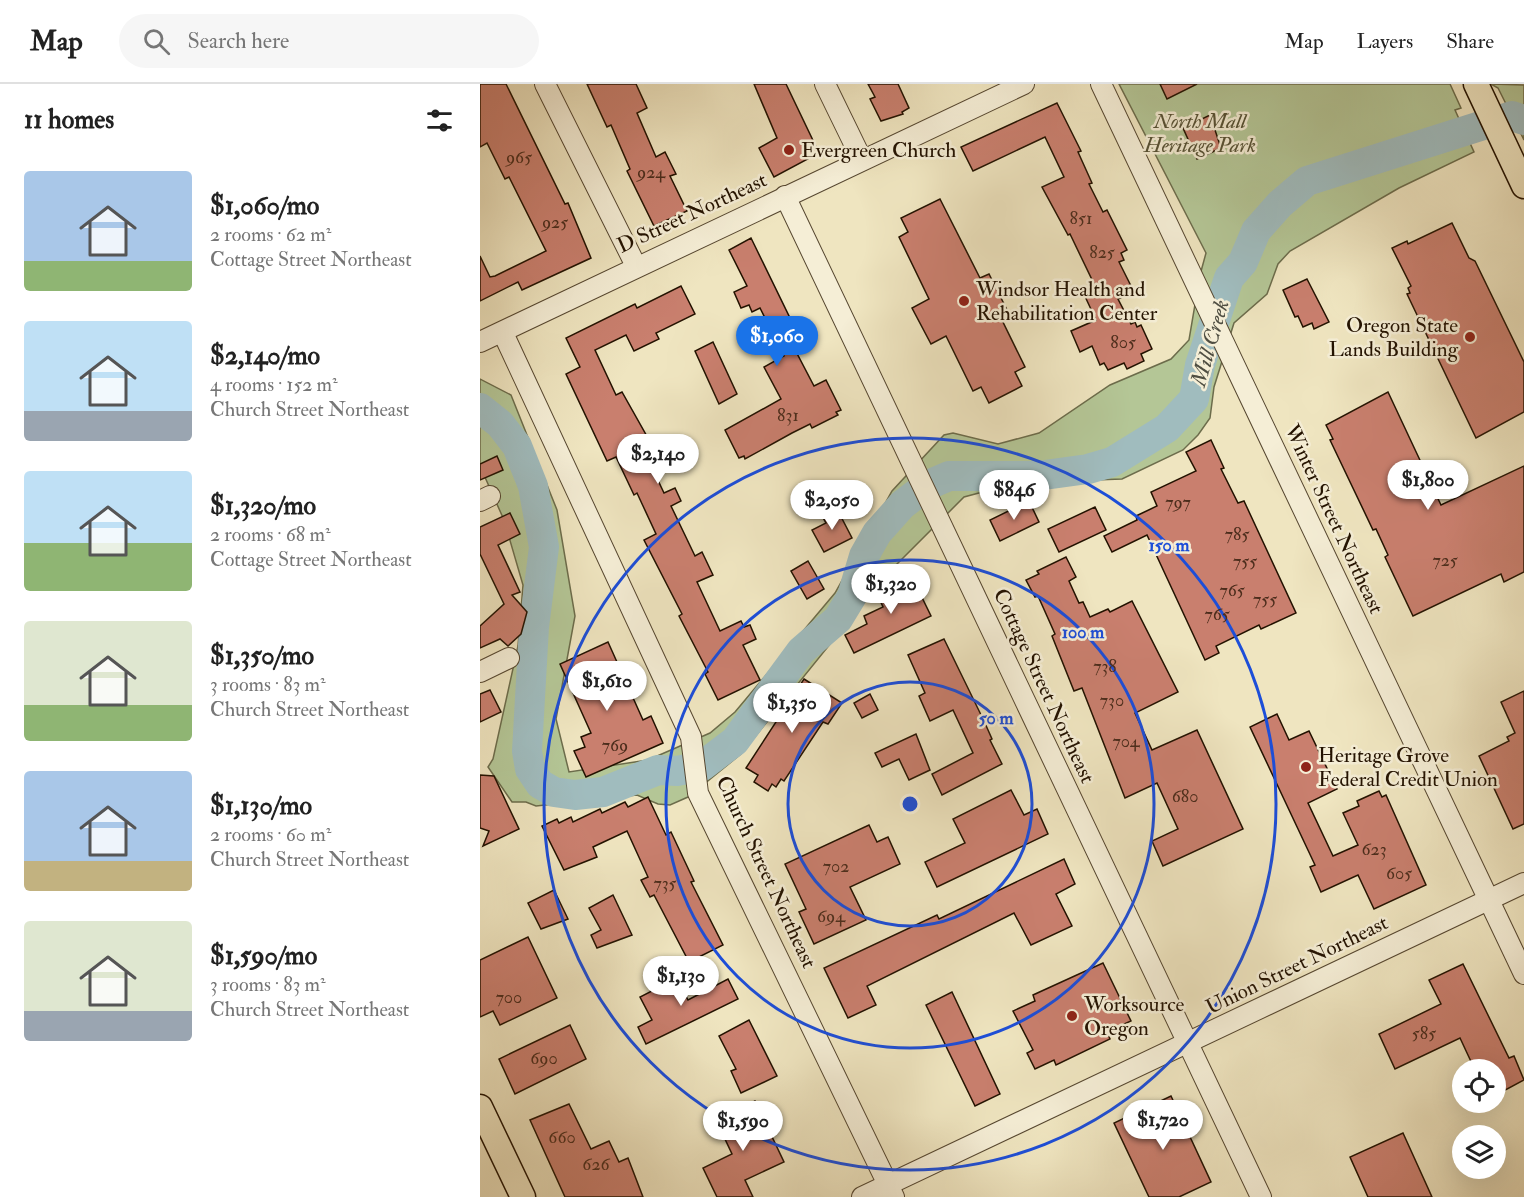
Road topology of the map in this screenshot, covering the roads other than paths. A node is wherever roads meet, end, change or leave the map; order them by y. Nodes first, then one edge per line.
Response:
1 (545, 84) edge
2 (825, 84) edge
3 (1024, 84) edge
4 (1101, 84) edge
5 (1478, 89) edge
6 (862, 160) junction
7 (1524, 186) edge
8 (785, 196) junction
9 (636, 266) junction
10 (503, 333) junction
11 (480, 342) edge
12 (509, 658) dead end
13 (480, 672) edge
14 (1524, 883) edge
15 (1489, 900) junction
16 (1524, 975) edge
17 (1188, 1044) junction
18 (480, 1107) edge
19 (891, 1190) edge
20 (523, 1197) edge
21 (862, 1197) edge
22 (1261, 1197) edge

1 - 9 street
2 - 6 street
3 - 6 street, D Street Northeast
4 - 15 street, Winter Street Northeast
5 - 7 main road
6 - 8 street, D Street Northeast
8 - 9 street, D Street Northeast
8 - 17 street, Cottage Street Northeast
9 - 10 street, D Street Northeast
10 - 11 street, D Street Northeast
10 - 19 street, Church Street Northeast
12 - 13 street
14 - 15 street, Union Street Northeast
15 - 16 street, Winter Street Northeast
15 - 17 street, Union Street Northeast
17 - 19 street, Union Street Northeast
17 - 22 street, Cottage Street Northeast
18 - 20 main road
19 - 21 street, Union Street Northeast

